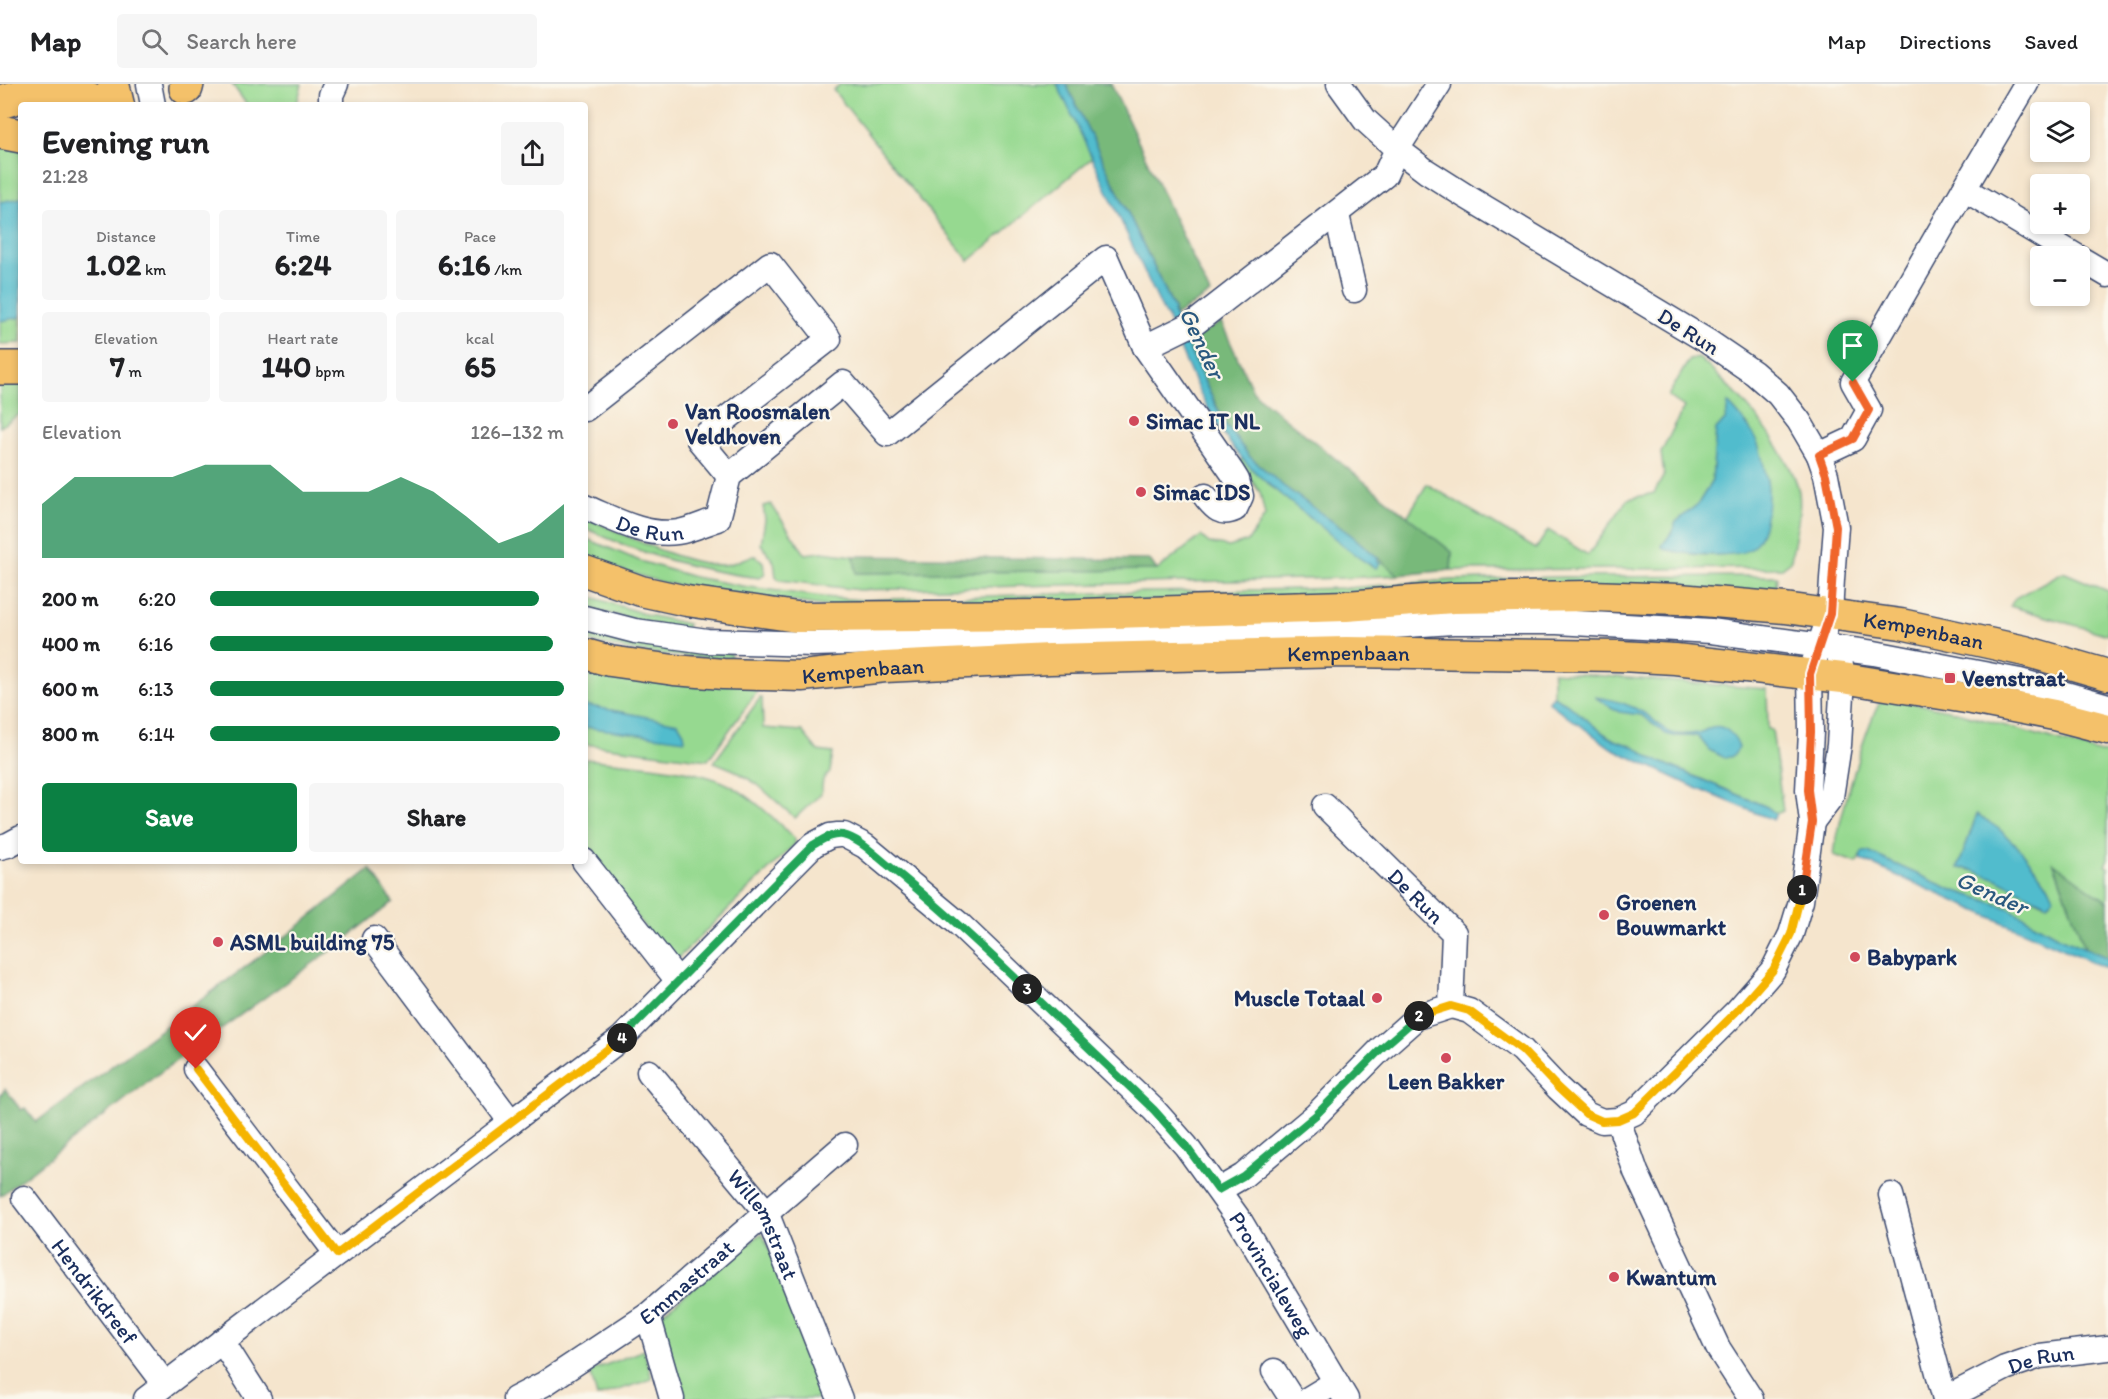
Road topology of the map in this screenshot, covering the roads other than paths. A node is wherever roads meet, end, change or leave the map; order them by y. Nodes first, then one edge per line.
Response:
1 (114, 84) edge
2 (149, 84) edge
3 (336, 84) edge
4 (1339, 84) edge
5 (1439, 84) edge
6 (2026, 84) edge
7 (24, 93) edge
8 (88, 98) edge
9 (118, 102) edge
10 (152, 102) edge
11 (331, 102) edge
12 (0, 132) edge
13 (18, 135) edge
14 (1396, 149) junction
15 (1964, 189) junction
16 (1337, 215) junction
17 (2060, 246) edge
18 (2090, 265) edge
19 (2108, 276) edge
20 (1354, 290) dead end
21 (1155, 342) junction
22 (0, 350) edge
23 (18, 350) edge
24 (0, 368) edge
25 (18, 368) edge
26 (588, 407) edge
27 (1819, 455) junction
28 (729, 476) junction
29 (1205, 496) dead end
30 (588, 508) edge
31 (588, 572) edge
32 (730, 607) junction
33 (1830, 614) junction
34 (588, 619) edge
35 (786, 643) junction
36 (1828, 647) junction
37 (588, 655) edge
38 (1810, 674) junction
39 (2108, 675) edge
40 (1843, 678) junction
41 (2108, 706) edge
42 (2108, 729) edge
43 (1325, 806) dead end
44 (1812, 822) junction
45 (586, 864) edge
46 (374, 939) dead end
47 (678, 981) junction
48 (1451, 1006) junction
49 (196, 1069) dead end
50 (649, 1072) dead end
51 (1618, 1120) junction
52 (511, 1122) junction
53 (845, 1145) dead end
54 (1218, 1190) junction
55 (1891, 1195) dead end
56 (24, 1198) dead end
57 (766, 1212) junction
58 (337, 1254) junction
59 (648, 1315) junction
60 (222, 1341) junction
61 (2108, 1348) edge
62 (1274, 1371) dead end
63 (165, 1384) junction
64 (1341, 1390) edge
65 (146, 1399) edge
66 (259, 1399) edge
67 (514, 1399) edge
68 (672, 1399) edge
69 (840, 1399) edge
70 (1292, 1399) edge
71 (1308, 1399) edge
72 (1751, 1399) edge
73 (1945, 1399) edge

1 - 9 main road
2 - 10 street
3 - 11 street
4 - 14 street, De Run
5 - 14 street
6 - 15 street
7 - 8 highway
12 - 13 highway
14 - 16 street
14 - 27 street, De Run
15 - 17 street
15 - 27 street
16 - 20 street
16 - 21 street
18 - 19 street
21 - 28 street
21 - 29 street
22 - 23 highway
24 - 25 highway
26 - 28 street
27 - 33 street, De Run
28 - 30 street, De Run
31 - 32 main road, Kempenbaan
32 - 33 main road, Kempenbaan
32 - 35 street, Kempenbaan
33 - 36 street, De Run
33 - 39 main road, Kempenbaan
34 - 35 street, Kempenbaan
35 - 36 street, Kempenbaan
36 - 38 street, De Run
36 - 40 street, De Run
36 - 41 street, Kempenbaan
37 - 38 main road, Kempenbaan
38 - 40 main road, Kempenbaan
38 - 44 street, De Run
40 - 42 main road, Kempenbaan
40 - 44 street, De Run
43 - 48 street, De Run
44 - 51 street, De Run
45 - 47 street
46 - 52 street
47 - 52 street
47 - 54 street, Provincialeweg
48 - 51 street
48 - 54 street
49 - 58 street
50 - 57 street, Willemstraat
51 - 72 street
52 - 58 street
53 - 57 street, Emmastraat
54 - 64 street, Provincialeweg
55 - 73 street
56 - 63 street, Hendrikdreef
57 - 59 street, Emmastraat
57 - 69 street, Willemstraat
58 - 60 street
59 - 67 street, Emmastraat
59 - 68 street
60 - 63 street
60 - 66 street
61 - 73 street, De Run
62 - 70 street
63 - 65 street
64 - 71 street

